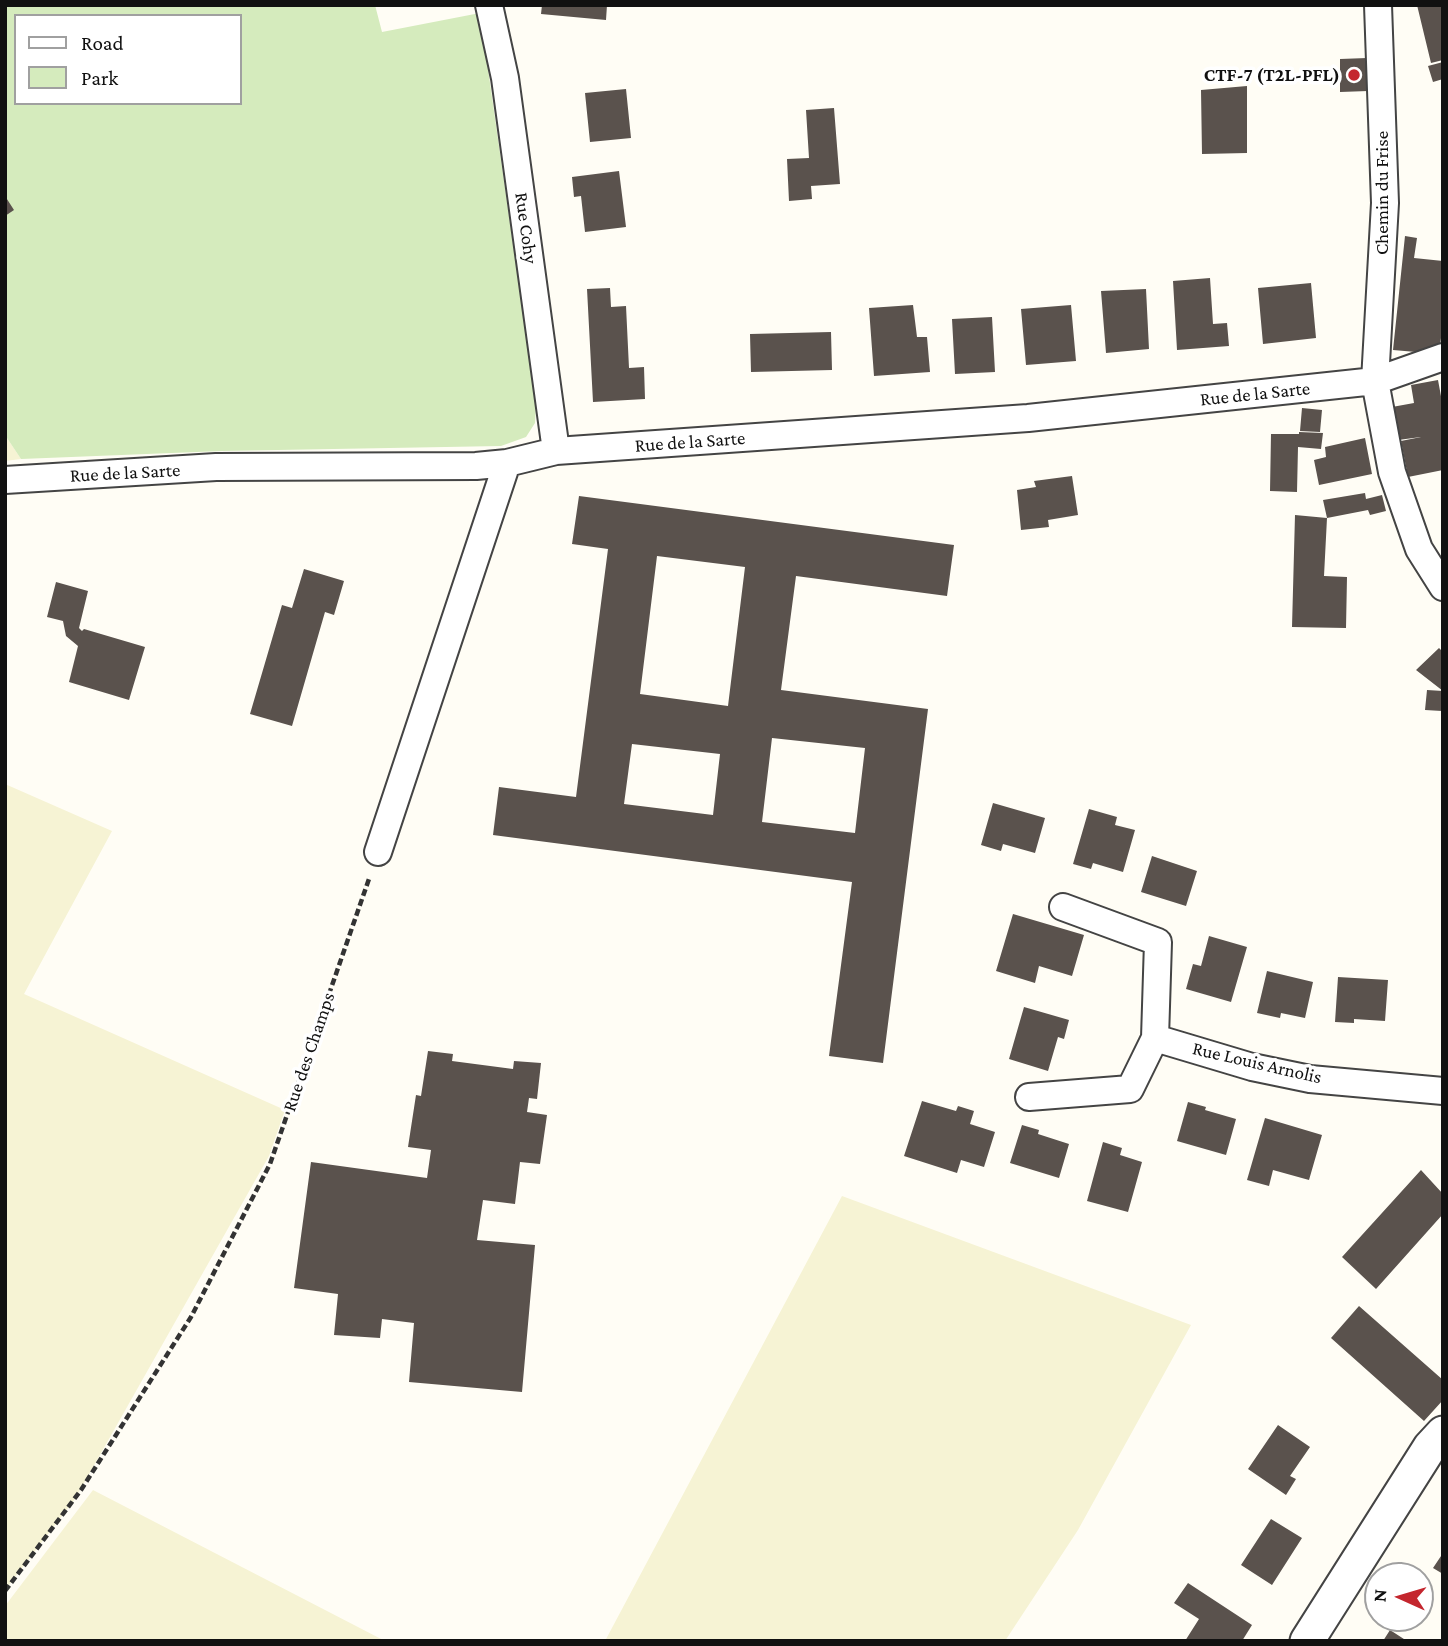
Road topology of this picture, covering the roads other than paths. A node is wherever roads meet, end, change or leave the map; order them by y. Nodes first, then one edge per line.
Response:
1 (489, 5) edge
2 (1378, 5) edge
3 (1443, 357) edge
4 (1374, 381) junction
5 (556, 451) junction
6 (507, 463) junction
7 (5, 480) edge
8 (1443, 587) edge
9 (378, 852) road end
10 (1063, 907) dead end
11 (1156, 1038) junction
12 (1443, 1091) edge
13 (1029, 1097) dead end
14 (1436, 1440) edge
15 (1307, 1641) edge

1 - 5 street, Rue Cohy
2 - 4 street, Chemin du Frise
3 - 4 street, Rue de la Sarte
4 - 5 street, Rue de la Sarte
4 - 8 street, Chemin du Frise
5 - 6 street, Rue de la Sarte
6 - 7 street, Rue de la Sarte
6 - 9 street
10 - 11 street
11 - 12 street, Rue Louis Arnolis
11 - 13 street
14 - 15 street

